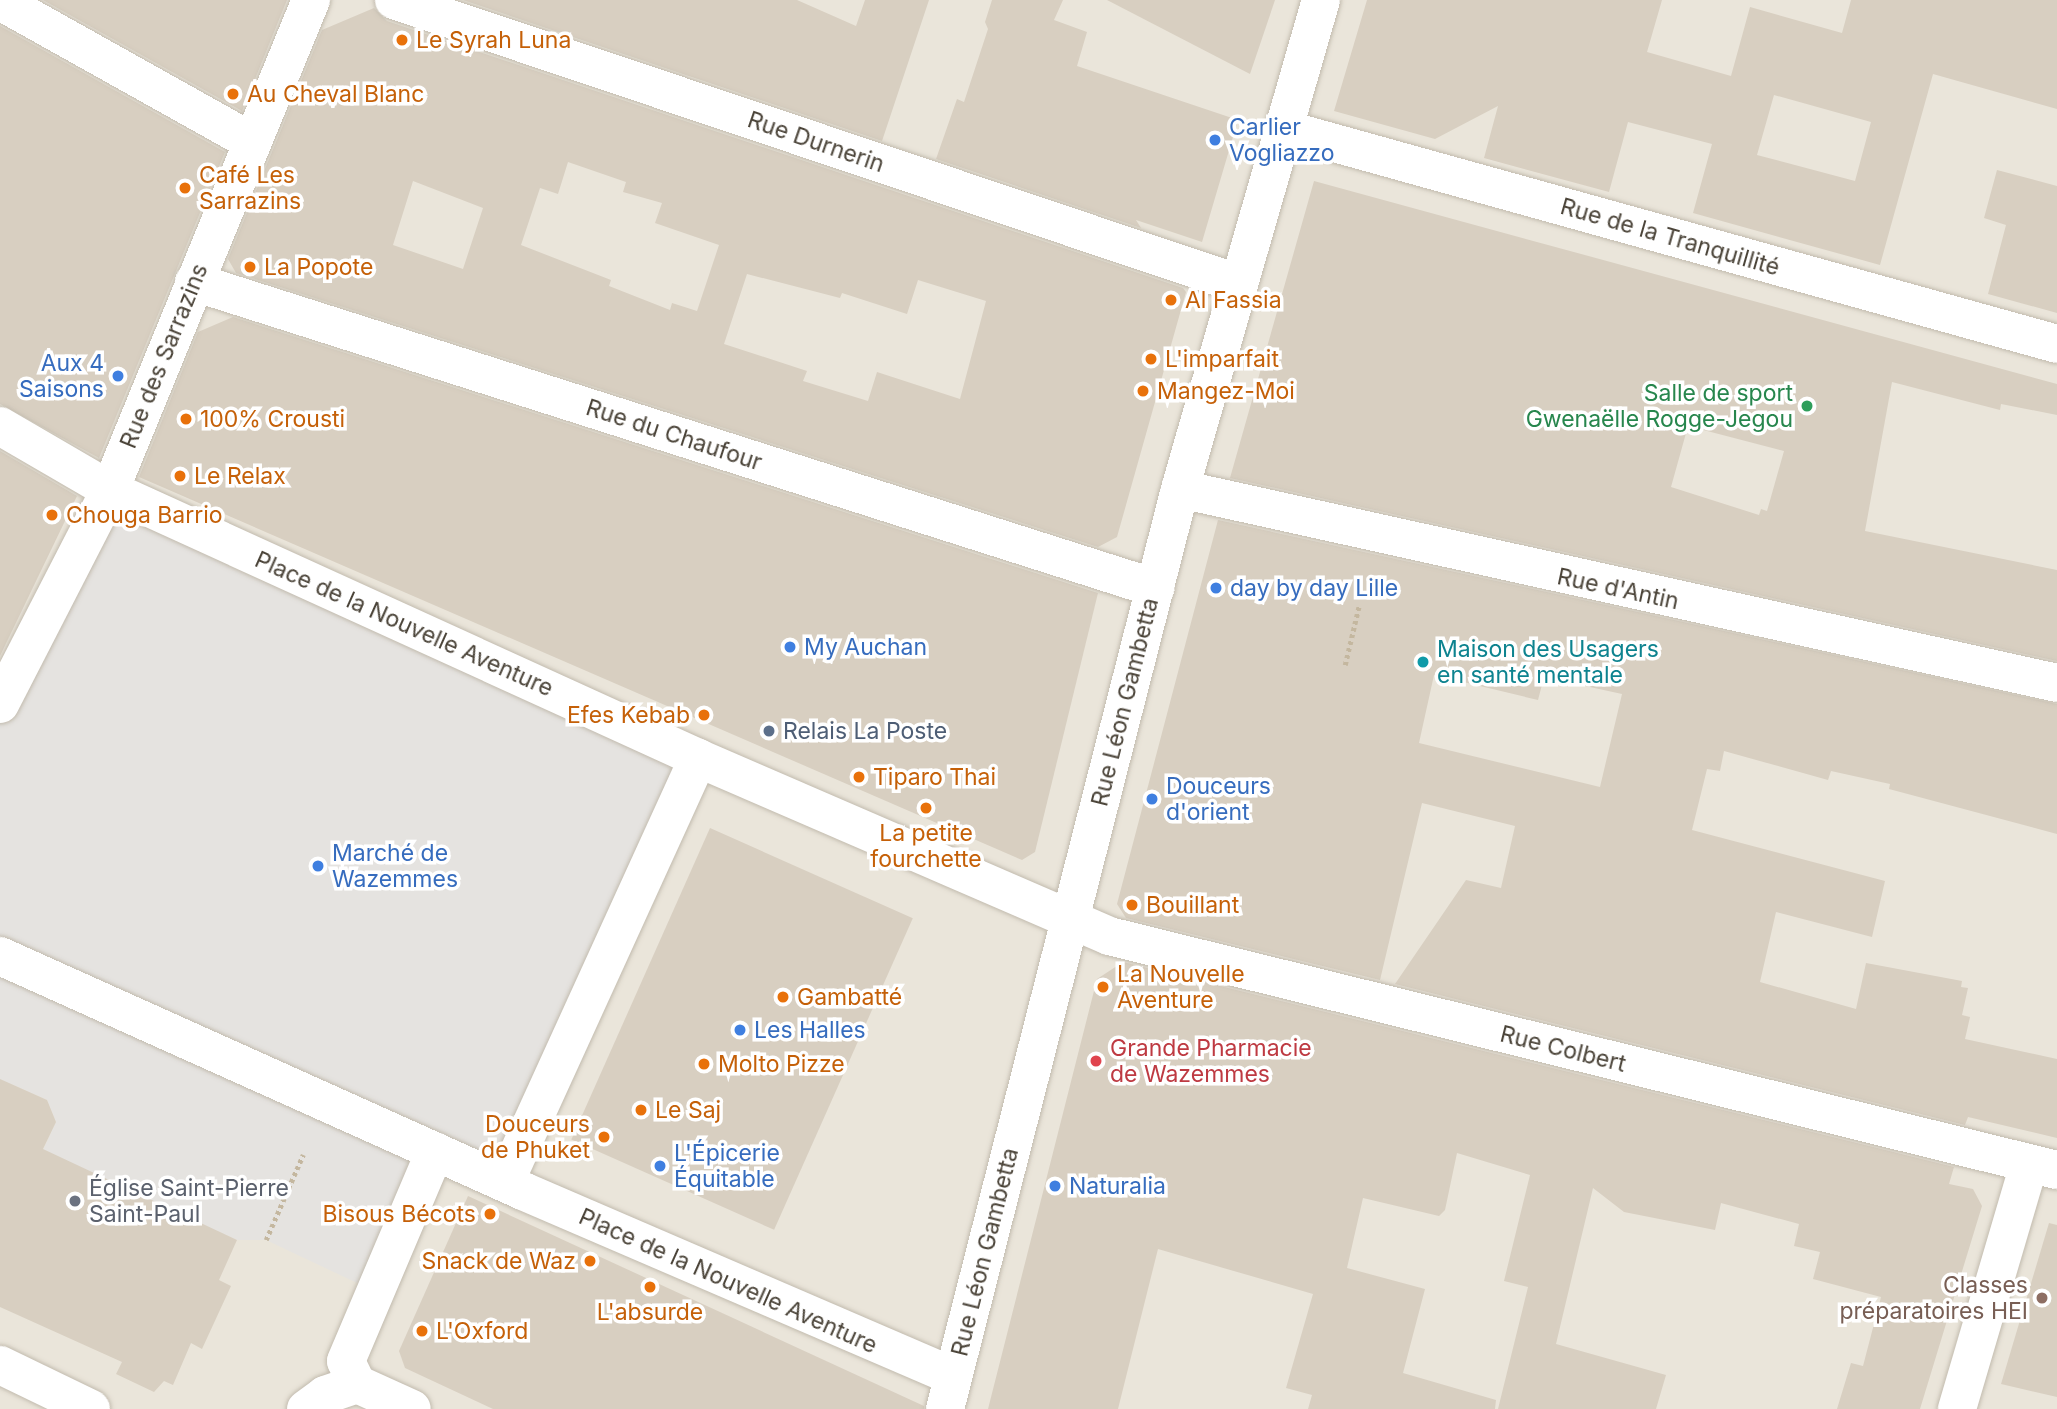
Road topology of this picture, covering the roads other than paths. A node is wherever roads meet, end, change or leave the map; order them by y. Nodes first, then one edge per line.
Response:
1 (311, 0) edge
2 (394, 0) edge
3 (1321, 0) edge
4 (0, 1) edge
5 (1283, 129) junction
6 (250, 141) junction
7 (194, 282) junction
8 (1237, 283) junction
9 (2057, 344) edge
10 (0, 426) edge
11 (1180, 489) junction
12 (110, 490) junction
13 (1155, 588) junction
14 (2057, 683) edge
15 (4, 687) edge
16 (698, 758) junction
17 (1071, 921) junction
18 (0, 956) edge
19 (435, 1151) junction
20 (2043, 1167) edge
21 (505, 1182) junction
22 (0, 1364) edge
23 (358, 1384) junction
24 (949, 1393) edge
25 (91, 1409) edge
26 (306, 1409) edge
27 (412, 1409) edge
28 (1957, 1409) edge

1 - 6 street, Rue des Sarrazins
2 - 8 street, Rue Durnerin
3 - 5 street, Rue Léon Gambetta
4 - 6 street
5 - 8 street, Rue Léon Gambetta
5 - 9 street, Rue de la Tranquillité
6 - 7 street, Rue des Sarrazins
7 - 12 street, Rue des Sarrazins
7 - 13 street, Rue du Chaufour
8 - 11 street, Rue Léon Gambetta
10 - 12 street, Place de la Nouvelle Aventure
11 - 13 street, Rue Léon Gambetta
11 - 14 street, Rue d'Antin
12 - 15 street, Rue des Sarrazins
12 - 16 street, Place de la Nouvelle Aventure
13 - 17 street, Rue Léon Gambetta
16 - 17 street, Place de la Nouvelle Aventure
16 - 21 street
17 - 20 street, Rue Colbert
17 - 24 street, Rue Léon Gambetta
18 - 19 street, Place de la Nouvelle Aventure
19 - 21 street, Place de la Nouvelle Aventure
19 - 23 street
20 - 28 street
21 - 24 street, Place de la Nouvelle Aventure
22 - 25 street
23 - 26 street
23 - 27 street

